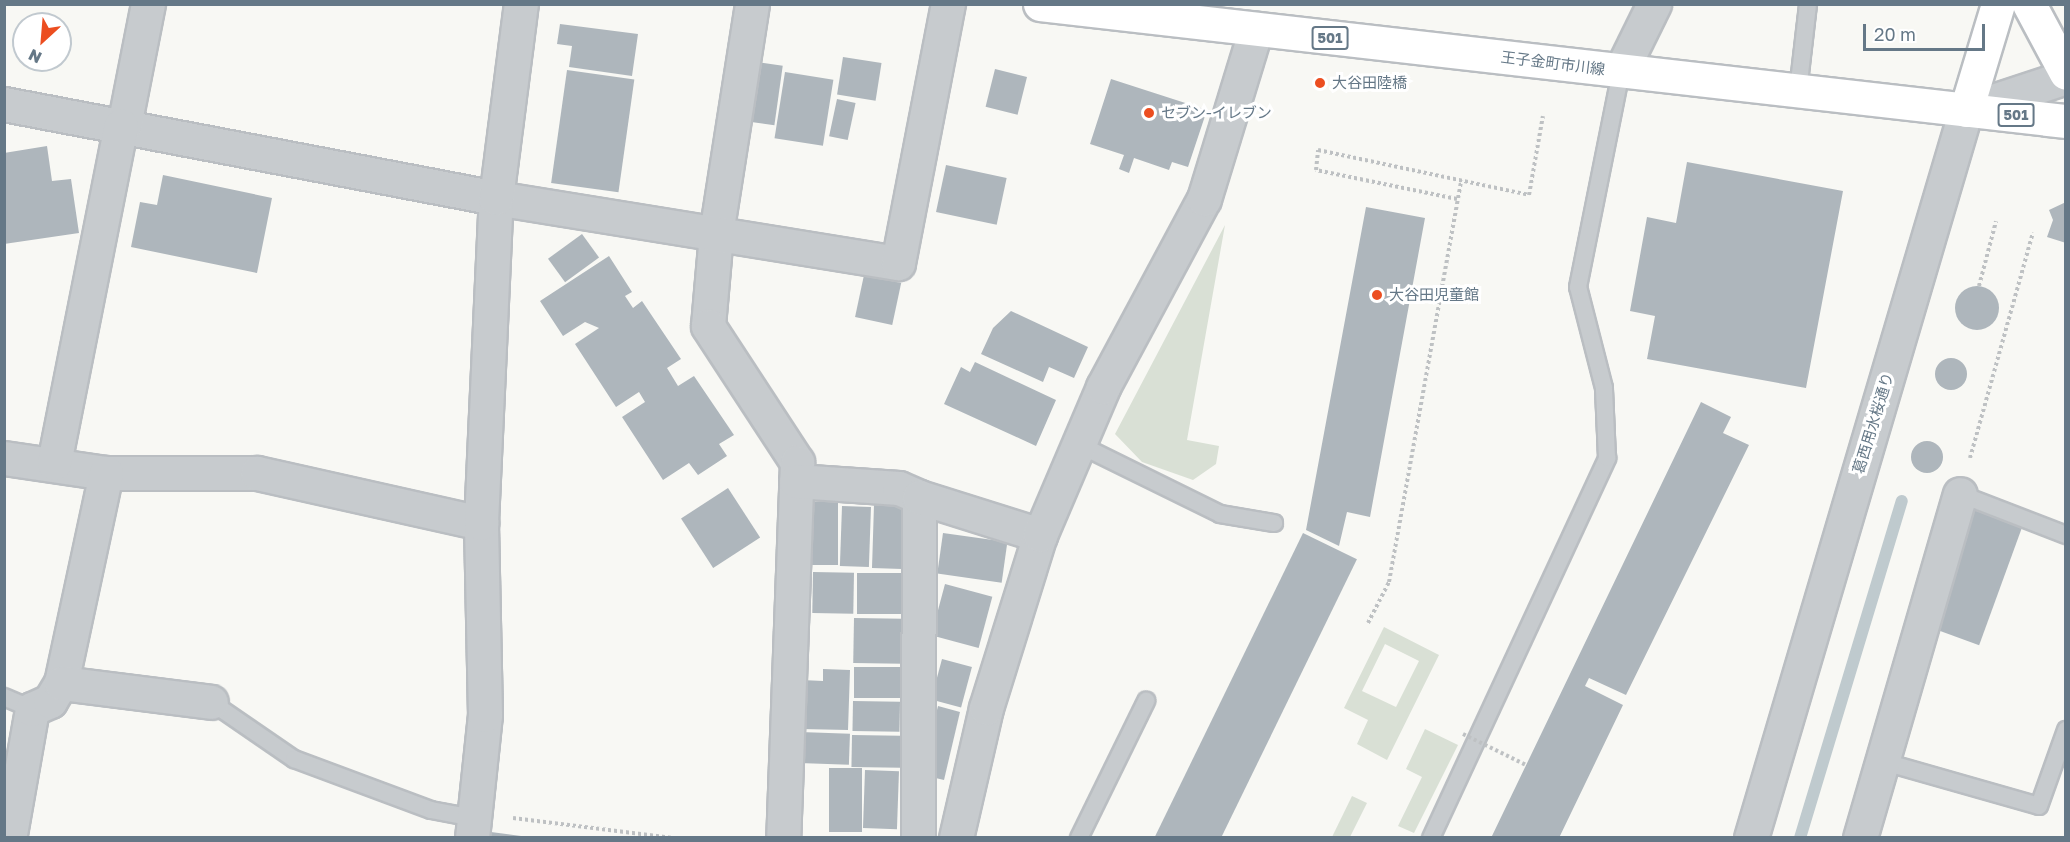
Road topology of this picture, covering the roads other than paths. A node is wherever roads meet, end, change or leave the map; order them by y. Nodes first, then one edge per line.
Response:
1 (148, 4) edge
2 (521, 4) edge
3 (753, 4) edge
4 (948, 4) edge
5 (1040, 4) edge
6 (1654, 4) edge
7 (1808, 4) edge
8 (1998, 4) edge
9 (2029, 4) edge
10 (1256, 29) junction
11 (1621, 71) junction
12 (2066, 75) edge
13 (1798, 91) junction
14 (4, 104) edge
15 (1966, 110) junction
16 (2066, 121) edge
17 (122, 126) junction
18 (496, 198) junction
19 (716, 234) junction
20 (1076, 443) junction
21 (4, 458) edge
22 (54, 463) junction
23 (106, 473) junction
24 (796, 481) junction
25 (1960, 494) joint
26 (919, 497) junction
27 (481, 523) junction
28 (1274, 523) dead end
29 (1040, 535) junction
30 (2066, 535) edge
31 (61, 683) junction
32 (1146, 701) dead end
33 (211, 702) joint
34 (18, 703) edge
35 (2066, 730) edge
36 (1881, 761) junction
37 (473, 823) edge
38 (12, 835) edge
39 (783, 837) edge
40 (918, 837) edge
41 (956, 837) edge
42 (1078, 837) edge
43 (1431, 837) edge
44 (1751, 837) edge
45 (1860, 837) edge

1 - 17 street
2 - 18 street
3 - 19 street
4 - 19 street
5 - 10 main road, 王子金町市川線 / 501
6 - 11 street
7 - 13 lane
8 - 15 main road
9 - 12 main road
10 - 11 main road, 王子金町市川線 / 501
10 - 20 street
11 - 13 main road, 王子金町市川線 / 501
11 - 43 lane
12 - 15 street
13 - 15 main road, 王子金町市川線 / 501
14 - 17 street
15 - 16 main road, 王子金町市川線 / 501
15 - 44 street, 葛西用水桜通り
17 - 18 street
17 - 22 street
18 - 19 street
18 - 27 street
19 - 24 street
20 - 28 lane
20 - 29 street
21 - 22 street
22 - 23 street
23 - 27 street
23 - 31 street
24 - 26 street
24 - 39 street
25 - 30 lane
25 - 36 street
26 - 29 street
26 - 40 street
27 - 37 street
29 - 41 street
31 - 33 street
31 - 34 street
32 - 42 lane
33 - 37 lane
34 - 38 street
35 - 36 lane
36 - 45 street

